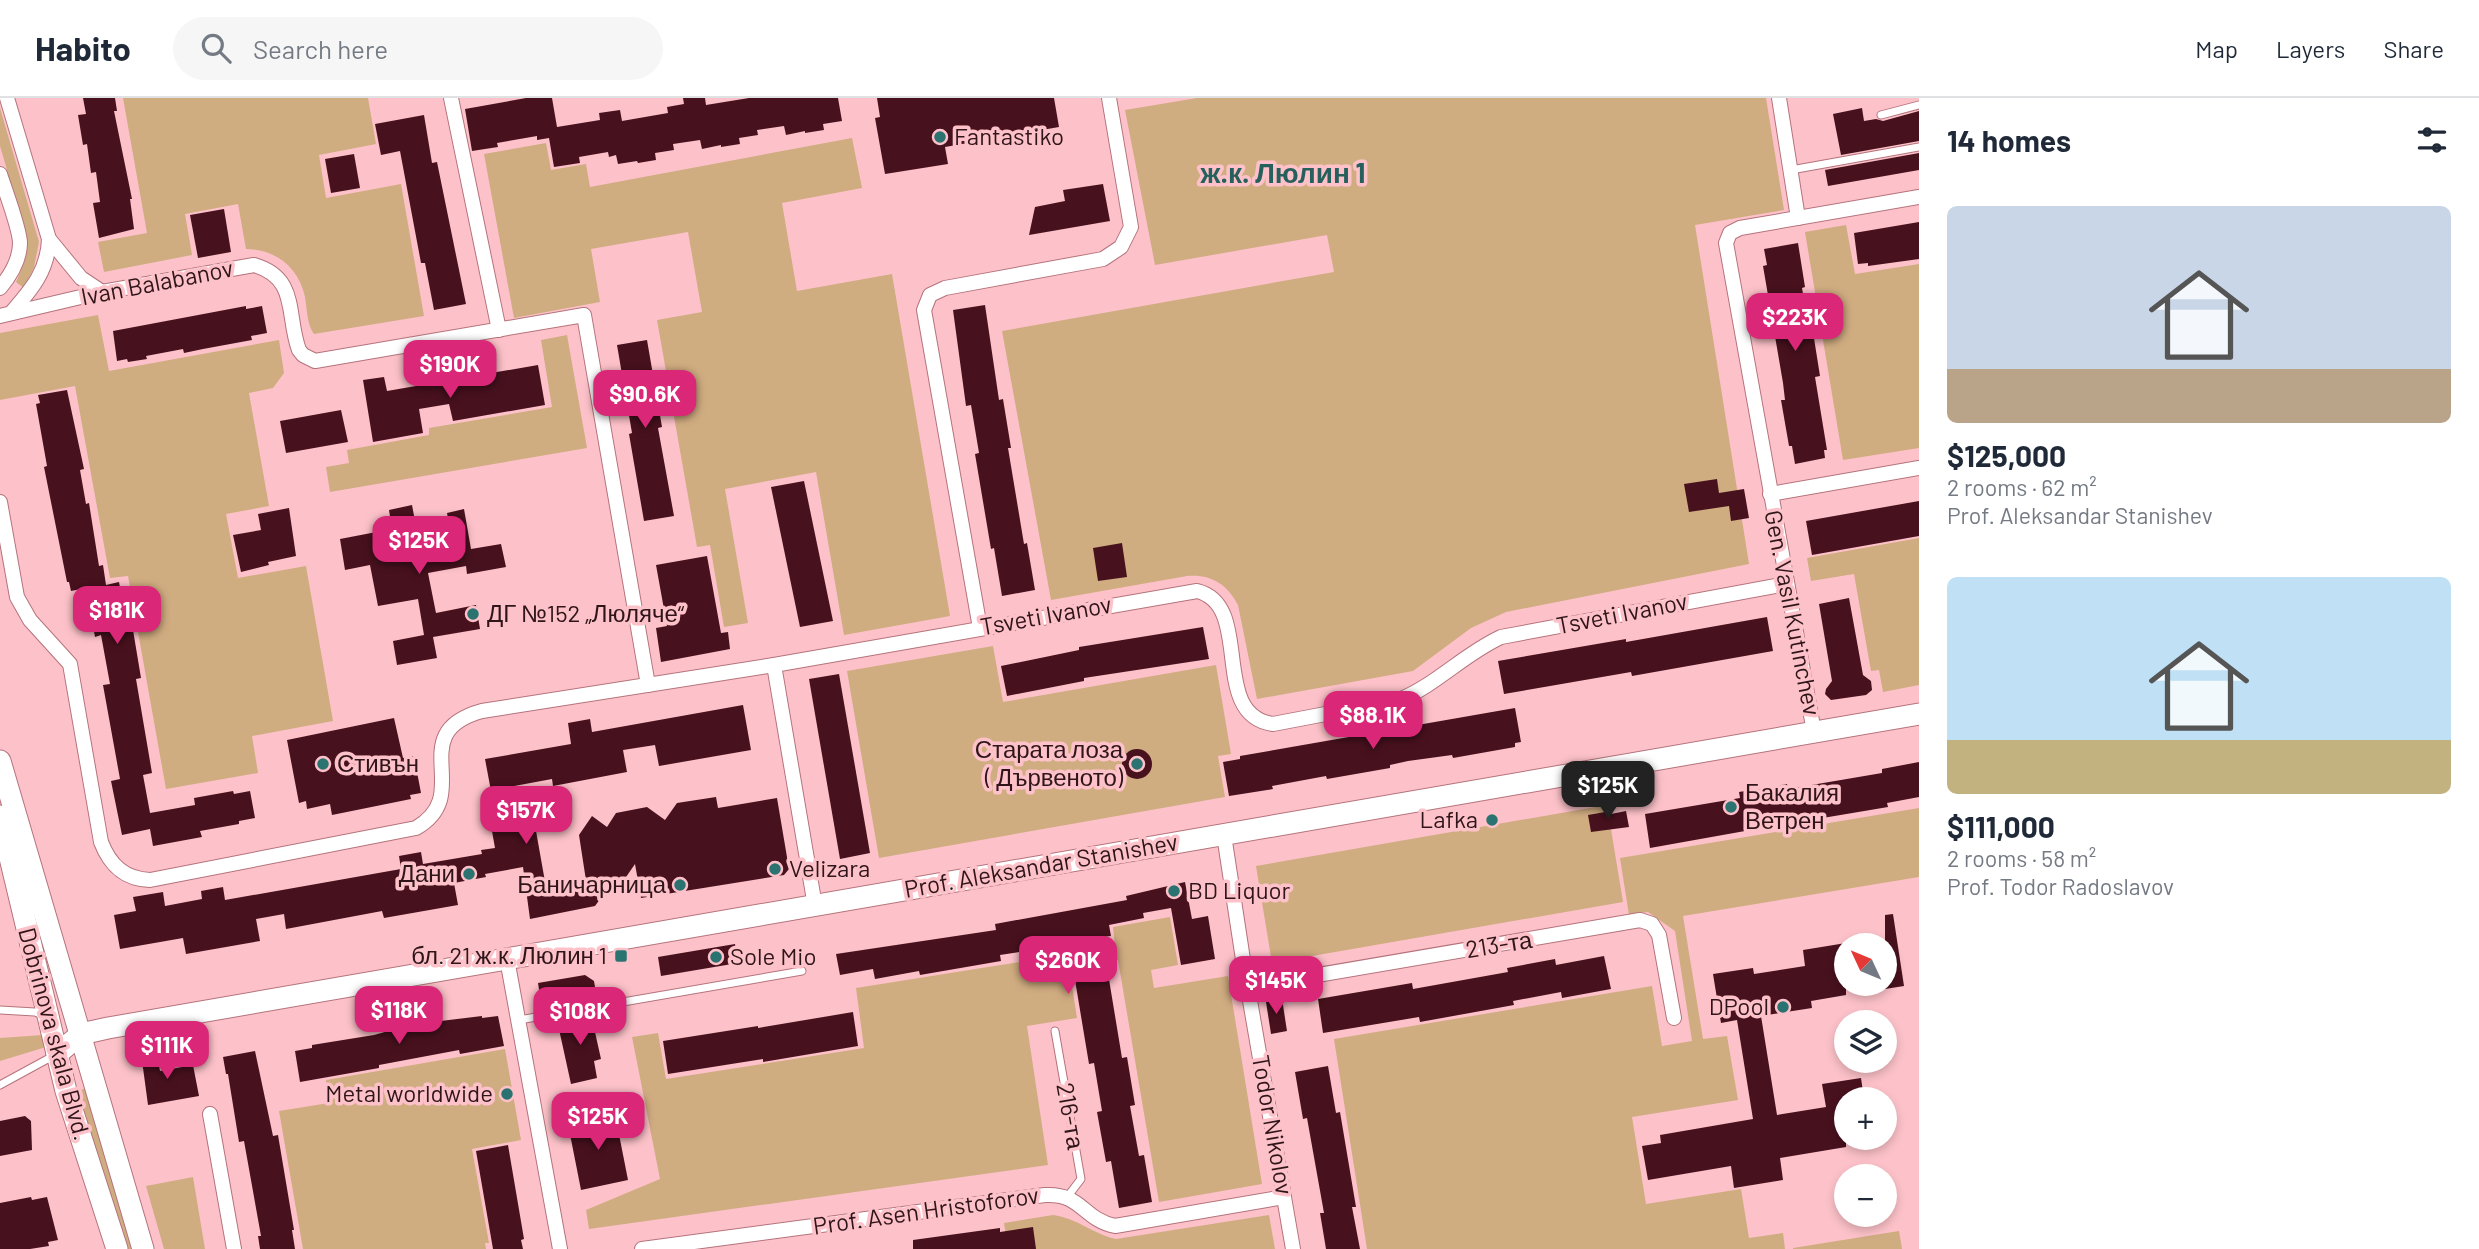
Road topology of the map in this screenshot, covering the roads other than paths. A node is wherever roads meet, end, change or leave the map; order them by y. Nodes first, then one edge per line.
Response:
1 (7, 98) edge
2 (451, 98) edge
3 (1109, 98) edge
4 (1779, 98) edge
5 (1919, 105) edge
6 (1881, 115) dead end
7 (1919, 147) edge
8 (1790, 170) junction
9 (0, 174) edge
10 (1919, 197) edge
11 (1798, 218) junction
12 (49, 239) junction
13 (0, 288) edge
14 (103, 292) junction
15 (5, 315) edge
16 (499, 330) junction
17 (1919, 468) edge
18 (1770, 494) junction
19 (0, 502) edge
20 (1786, 583) junction
21 (980, 628) junction
22 (774, 665) junction
23 (648, 685) junction
24 (1919, 714) edge
25 (1814, 732) junction
26 (0, 761) edge
27 (0, 816) edge
28 (1224, 835) junction
29 (815, 905) junction
30 (507, 959) junction
31 (802, 971) dead end
32 (1248, 987) junction
33 (0, 1010) edge
34 (47, 1017) junction
35 (1674, 1018) dead end
36 (519, 1020) junction
37 (1055, 1031) dead end
38 (81, 1034) junction
39 (57, 1054) junction
40 (0, 1085) edge
41 (210, 1114) dead end
42 (1068, 1196) junction
43 (1284, 1197) junction
44 (117, 1249) edge
45 (143, 1249) edge
46 (234, 1249) edge
47 (560, 1249) edge
48 (642, 1249) edge
49 (1293, 1249) edge

1 - 12 street
2 - 16 street
3 - 21 street
4 - 8 street
5 - 6 lane
7 - 8 lane
8 - 11 street
9 - 13 street
10 - 11 street, Gen. Vasil Kutinchev
11 - 18 street, Gen. Vasil Kutinchev
12 - 14 street
12 - 15 street
14 - 15 street, Ivan Balabanov
14 - 16 street, Ivan Balabanov
16 - 23 street, Ivan Balabanov
17 - 18 street, Gen. Vasil Kutinchev
18 - 20 street, Gen. Vasil Kutinchev
19 - 23 street, Tsveti Ivanov
20 - 21 street, Tsveti Ivanov
20 - 25 street, Gen. Vasil Kutinchev
21 - 22 street, Tsveti Ivanov
22 - 23 street, Tsveti Ivanov
22 - 29 street
24 - 25 street, Prof. Aleksandar Stanishev
25 - 28 street, Prof. Aleksandar Stanishev
26 - 38 street, Dobrinova skala Blvd.
27 - 34 street, Dobrinova skala Blvd.
28 - 29 street, Prof. Aleksandar Stanishev
28 - 32 street, Todor Nikolov
29 - 30 street, Prof. Aleksandar Stanishev
30 - 36 street
30 - 38 street, Prof. Aleksandar Stanishev
31 - 36 lane
32 - 35 street, 213-та
32 - 43 street, Todor Nikolov
33 - 34 lane
34 - 38 street
34 - 39 street, Dobrinova skala Blvd.
36 - 47 street
37 - 42 lane, 216-та
38 - 39 street
38 - 45 street, Dobrinova skala Blvd.
39 - 40 lane
39 - 44 street, Dobrinova skala Blvd.
41 - 46 street
42 - 43 street, Prof. Asen Hristoforov
42 - 48 street, Prof. Asen Hristoforov
43 - 49 street, Todor Nikolov

